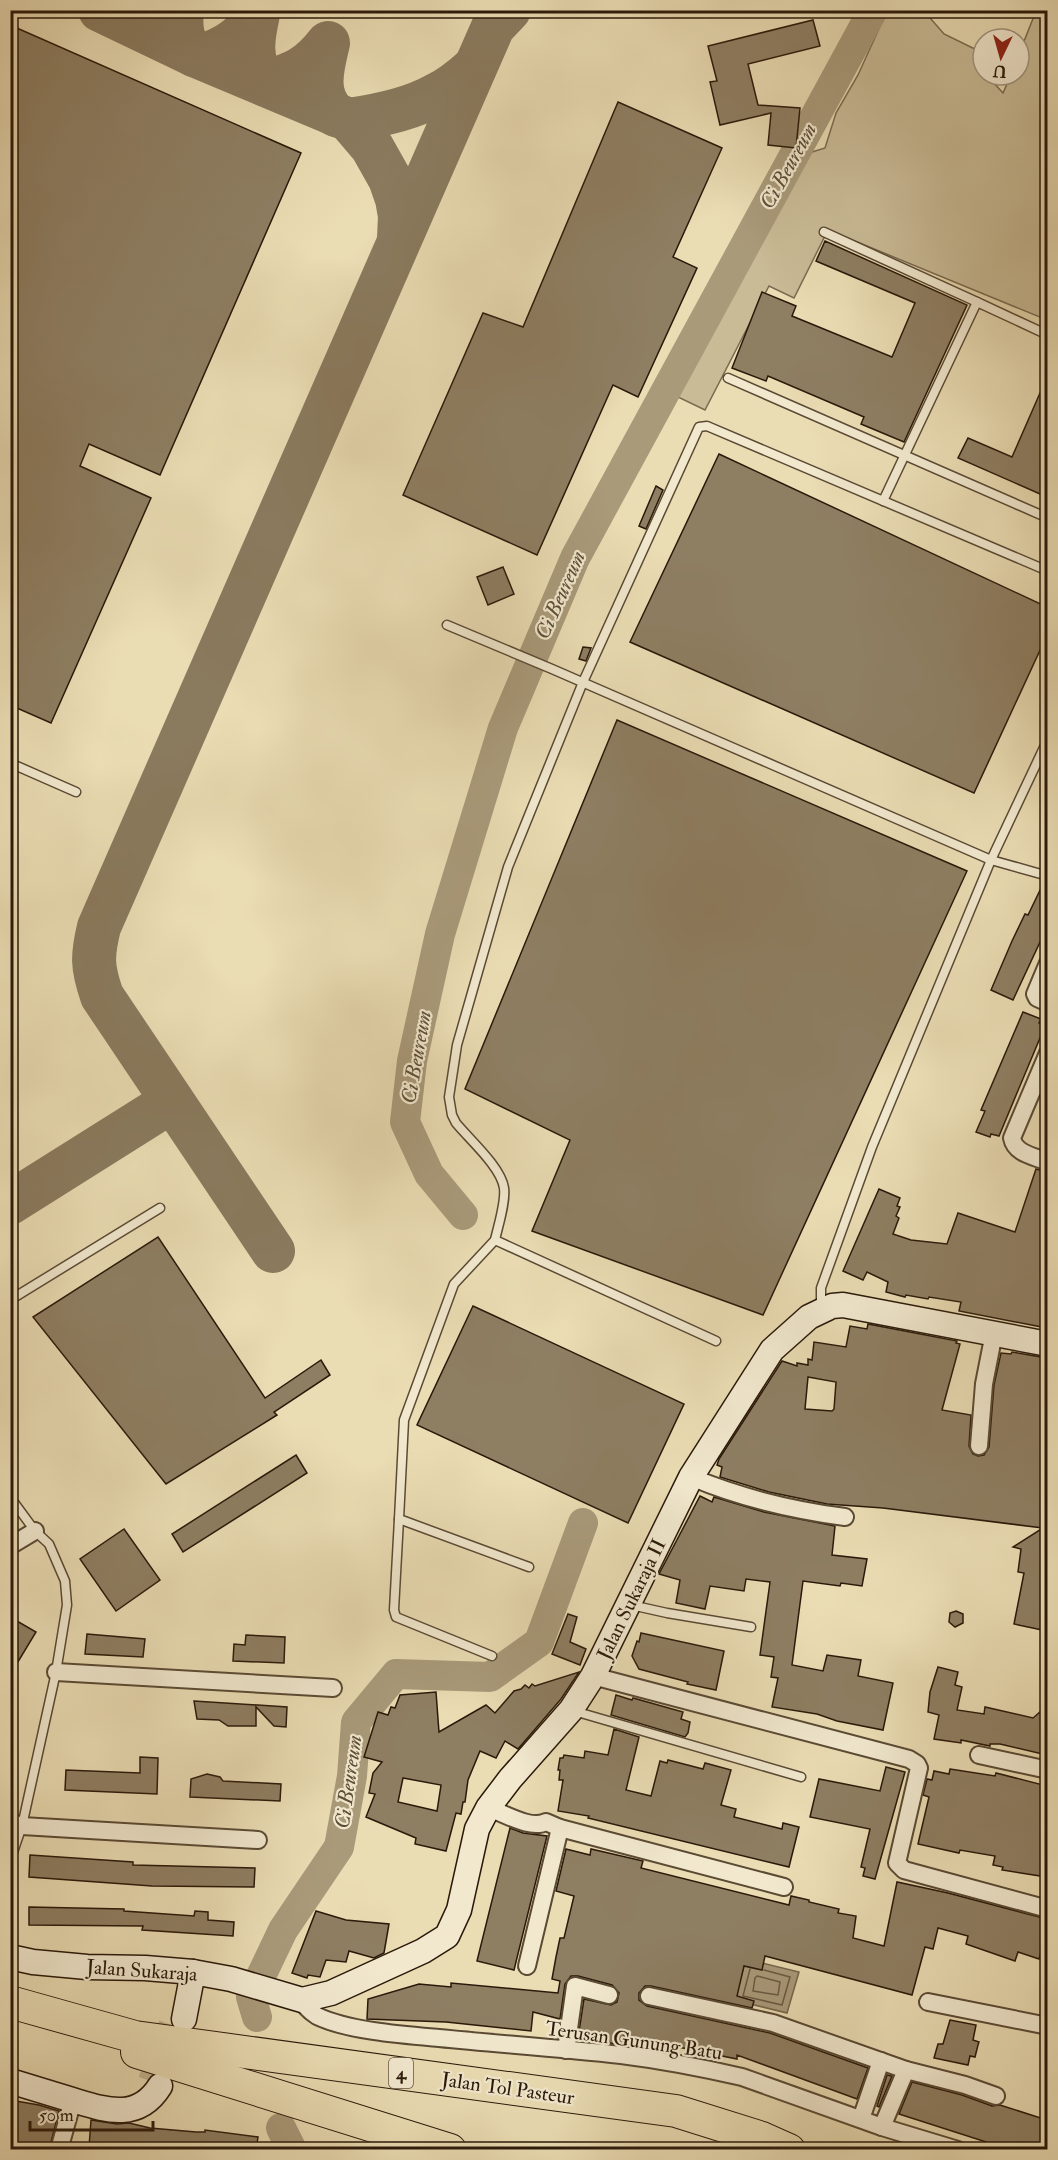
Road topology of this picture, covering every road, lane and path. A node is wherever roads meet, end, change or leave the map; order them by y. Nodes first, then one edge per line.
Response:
1 (824, 232) dead end
2 (977, 302) junction
3 (1047, 334) edge
4 (728, 378) dead end
5 (904, 456) junction
6 (883, 501) junction
7 (1047, 518) edge
8 (1047, 572) edge
9 (447, 625) dead end
10 (583, 682) junction
11 (1047, 739) edge
12 (10, 763) edge
13 (76, 792) dead end
14 (991, 860) junction
15 (1047, 876) edge
16 (1047, 963) edge
17 (1047, 1003) edge
18 (1047, 1053) edge
19 (1047, 1162) edge
20 (160, 1208) dead end
21 (495, 1240) junction
22 (10, 1300) edge
23 (821, 1310) junction
24 (994, 1333) junction
25 (716, 1341) dead end
26 (1047, 1344) edge
27 (979, 1446) dead end
28 (691, 1477) junction
29 (10, 1497) edge
30 (845, 1517) dead end
31 (399, 1519) junction
32 (35, 1531) junction
33 (10, 1546) edge
34 (529, 1567) dead end
35 (627, 1604) junction
36 (751, 1627) dead end
37 (492, 1656) dead end
38 (56, 1672) junction
39 (593, 1676) junction
40 (333, 1688) dead end
41 (571, 1710) junction
42 (979, 1755) dead end
43 (1047, 1770) edge
44 (801, 1777) dead end
45 (497, 1811) junction
46 (16, 1824) edge
47 (553, 1825) junction
48 (258, 1840) dead end
49 (10, 1861) edge
50 (784, 1887) dead end
51 (1047, 1909) edge
52 (10, 1957) edge
53 (527, 1966) dead end
54 (193, 1972) junction
55 (609, 1995) dead end
56 (649, 1996) dead end
57 (306, 1999) junction
58 (10, 2002) edge
59 (928, 2002) dead end
60 (182, 2010) tunnel mouth
61 (10, 2020) edge
62 (1047, 2026) edge
63 (566, 2050) junction
64 (135, 2052) junction
65 (881, 2061) junction
66 (906, 2070) junction
67 (10, 2081) edge
68 (155, 2084) tunnel mouth
69 (996, 2096) dead end
70 (73, 2100) junction
71 (861, 2119) junction
72 (882, 2127) junction
73 (59, 2150) edge
74 (450, 2150) edge
75 (734, 2150) edge
76 (789, 2150) edge
77 (958, 2150) edge

1 - 2 lane
2 - 3 lane
2 - 5 lane
4 - 5 lane
5 - 6 lane
5 - 7 lane
6 - 8 lane
6 - 10 lane
9 - 10 lane
10 - 14 lane
10 - 21 lane
11 - 14 lane
12 - 13 lane
14 - 15 lane
14 - 23 lane
16 - 17 street
18 - 19 street
20 - 22 lane
21 - 25 lane
21 - 31 lane
23 - 24 main road, Jalan Sukaraja II
23 - 28 main road, Jalan Sukaraja II
24 - 26 main road, Jalan Sukaraja II
24 - 27 street
28 - 30 street
28 - 35 main road, Jalan Sukaraja II
29 - 32 lane
31 - 34 lane
31 - 37 lane
32 - 33 street
32 - 38 lane
35 - 36 lane
35 - 39 main road, Jalan Sukaraja II
38 - 40 street
38 - 46 lane
39 - 41 main road, Jalan Sukaraja II
39 - 51 street
41 - 44 lane
41 - 45 main road, Jalan Sukaraja II
42 - 43 street
45 - 47 street
45 - 57 main road, Jalan Sukaraja II
46 - 48 street
46 - 49 lane
47 - 50 street
47 - 53 street
52 - 54 main road, Jalan Sukaraja
54 - 57 main road, Jalan Sukaraja
54 - 60 main road
55 - 63 street
56 - 65 street
57 - 63 street, Terusan Gunung Batu
58 - 76 highway, Jalan Tol Pasteur / 4
59 - 62 street
61 - 64 highway
63 - 71 street, Terusan Gunung Batu
64 - 74 highway
64 - 75 highway
65 - 66 street
65 - 71 street
66 - 69 street
66 - 72 street
67 - 70 main road
68 - 70 main road
70 - 73 street
71 - 72 street, Terusan Gunung Batu
72 - 77 street, Terusan Gunung Batu

